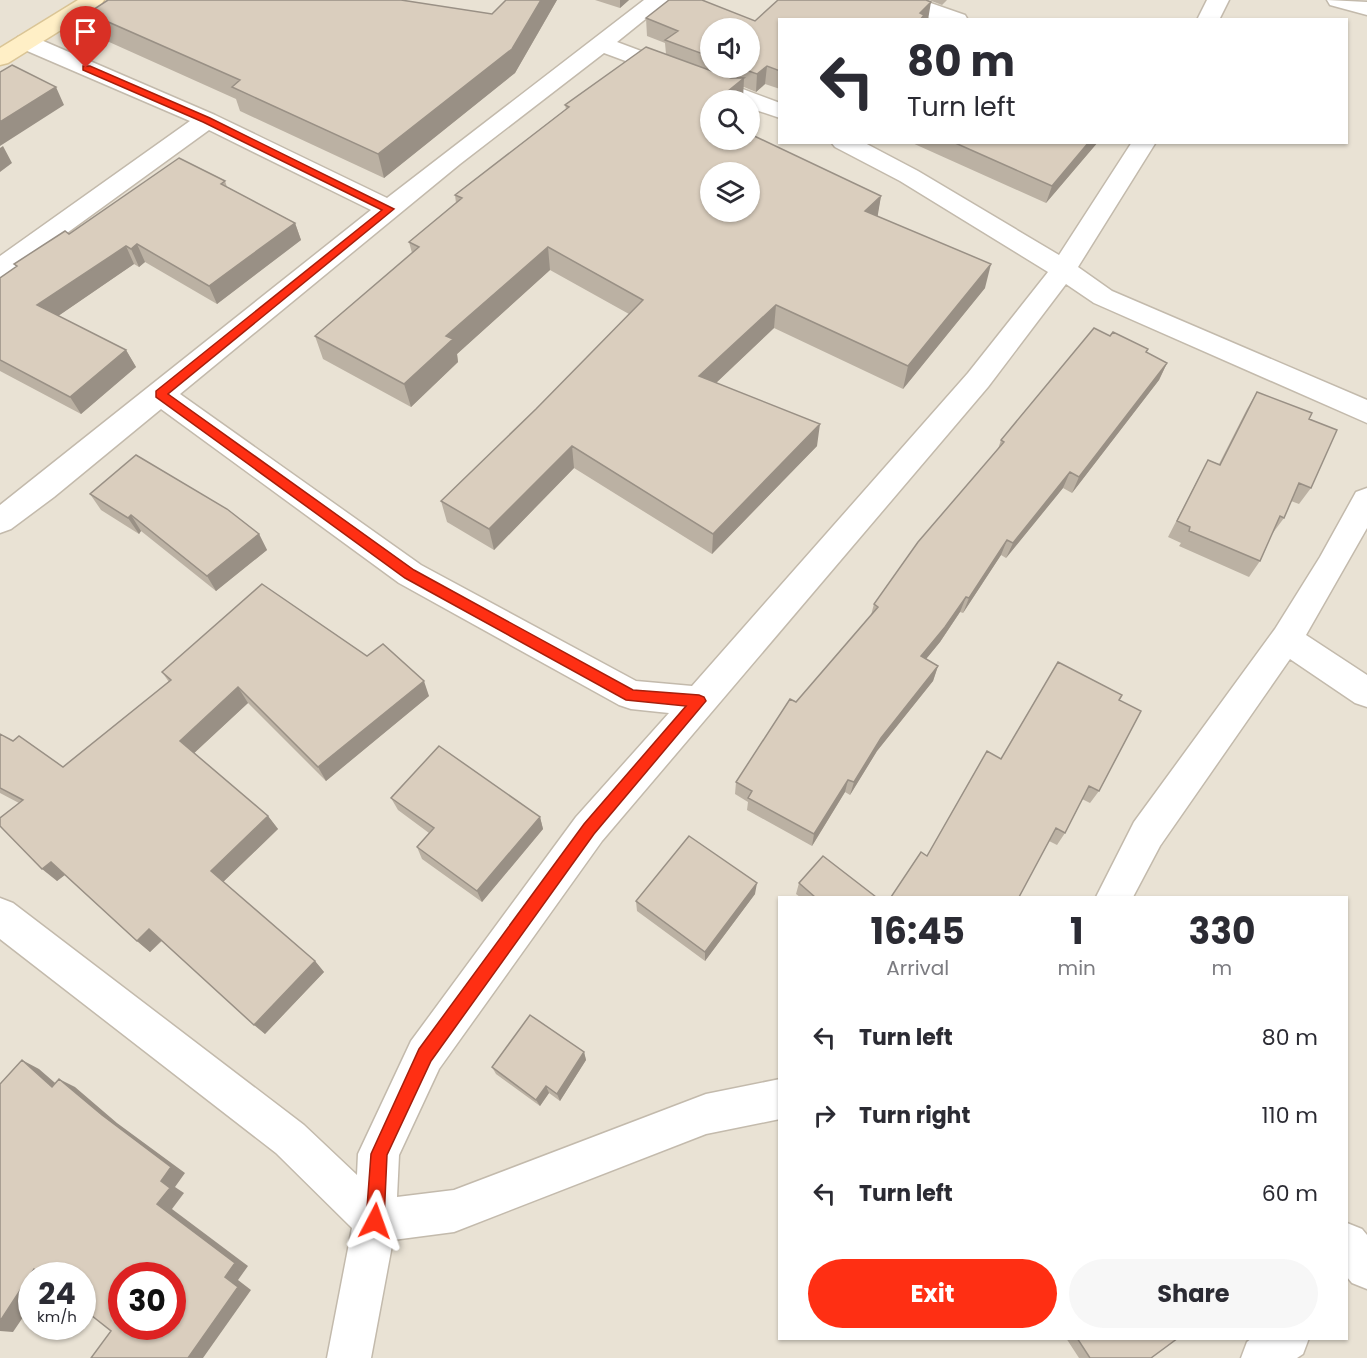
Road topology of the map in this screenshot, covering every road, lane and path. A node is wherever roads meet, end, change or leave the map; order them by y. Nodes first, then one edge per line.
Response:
1 (93, 0) edge
2 (658, 0) edge
3 (902, 0) edge
4 (1218, 0) edge
5 (1338, 0) edge
6 (1367, 9) edge
7 (952, 18) edge
8 (1209, 18) edge
9 (26, 42) junction
10 (601, 44) junction
11 (0, 58) edge
12 (778, 110) edge
13 (207, 120) junction
14 (847, 144) edge
15 (1143, 144) edge
16 (389, 209) junction
17 (0, 269) edge
18 (1063, 270) junction
19 (160, 394) junction
20 (1367, 412) edge
21 (1367, 500) edge
22 (0, 521) edge
23 (1286, 639) junction
24 (1367, 693) edge
25 (699, 701) junction
26 (1115, 896) edge
27 (0, 916) edge
28 (778, 1099) edge
29 (375, 1221) junction
30 (1348, 1245) edge
31 (1367, 1269) edge
32 (1348, 1286) edge
33 (1285, 1340) edge
34 (349, 1358) edge
35 (1263, 1358) edge

1 - 9 main road
2 - 10 street
3 - 7 street
4 - 8 street
5 - 6 street
9 - 11 main road
9 - 13 street
10 - 12 street
10 - 16 street
13 - 16 street
13 - 17 street
14 - 18 street
15 - 18 street
16 - 19 street
18 - 20 street
18 - 25 street
19 - 22 street
19 - 25 street
21 - 23 street
23 - 24 street
23 - 26 street
25 - 29 street
27 - 29 street
28 - 29 street
29 - 34 street
30 - 31 street
31 - 32 street
33 - 35 street

